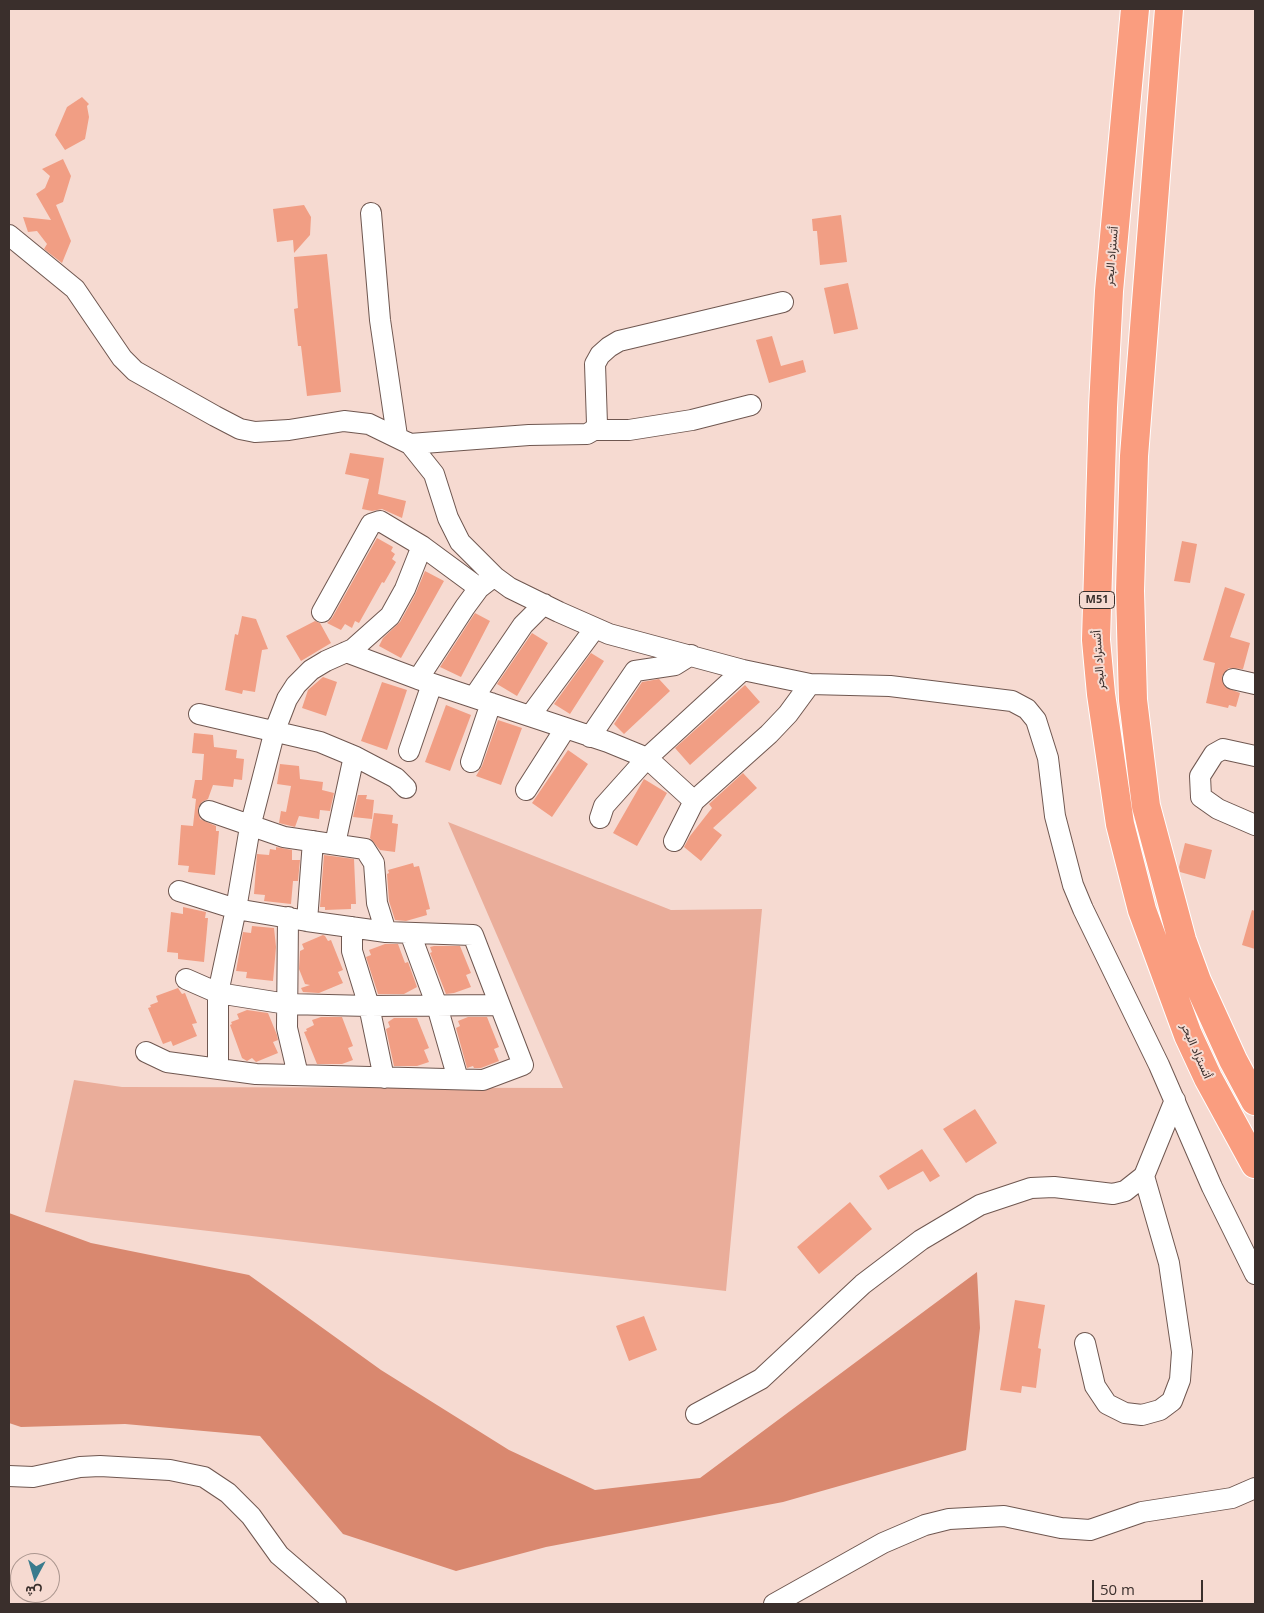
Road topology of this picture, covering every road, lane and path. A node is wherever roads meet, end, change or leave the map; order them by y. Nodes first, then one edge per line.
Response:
1 (1135, 9) edge
2 (1169, 9) edge
3 (371, 213) dead end
4 (9, 235) edge
5 (783, 302) dead end
6 (751, 405) dead end
7 (594, 430) junction
8 (403, 440) junction
9 (422, 546) junction
10 (487, 582) junction
11 (544, 604) junction
12 (322, 612) dead end
13 (595, 628) junction
14 (346, 652) junction
15 (691, 656) junction
16 (743, 670) junction
17 (1232, 679) dead end
18 (425, 681) junction
19 (810, 684) junction
20 (1255, 684) edge
21 (482, 700) junction
22 (200, 714) dead end
23 (530, 716) junction
24 (275, 730) junction
25 (565, 730) junction
26 (590, 737) junction
27 (410, 751) dead end
28 (354, 756) junction
29 (1255, 756) edge
30 (647, 758) junction
31 (471, 762) dead end
32 (406, 788) dead end
33 (526, 790) dead end
34 (694, 801) junction
35 (210, 811) dead end
36 (600, 818) dead end
37 (1255, 825) edge
38 (250, 827) junction
39 (312, 841) junction
40 (674, 841) dead end
41 (335, 844) junction
42 (179, 891) dead end
43 (236, 909) junction
44 (298, 919) junction
45 (352, 927) junction
46 (386, 932) junction
47 (410, 933) junction
48 (186, 979) dead end
49 (218, 993) junction
50 (287, 1004) junction
51 (499, 1005) junction
52 (369, 1006) junction
53 (437, 1006) junction
54 (146, 1052) dead end
55 (218, 1069) junction
56 (298, 1075) junction
57 (384, 1078) junction
58 (458, 1080) junction
59 (1175, 1100) junction
60 (1255, 1101) edge
61 (1255, 1164) edge
62 (1144, 1176) junction
63 (1255, 1274) edge
64 (1085, 1344) dead end
65 (696, 1414) dead end
66 (9, 1476) edge
67 (1255, 1488) edge
68 (336, 1604) edge
69 (774, 1604) edge

1 - 61 highway, أتستراد البحر / M51
2 - 60 highway, M51
3 - 8 street
4 - 8 street
5 - 7 street
6 - 7 street
7 - 8 street
8 - 10 street
9 - 10 street
9 - 12 street
9 - 14 street
10 - 11 street
10 - 18 street
11 - 13 street
11 - 21 street
13 - 15 street
13 - 23 street
14 - 18 street
14 - 24 street
15 - 16 street
15 - 26 street
16 - 19 street
16 - 30 street
17 - 20 street
18 - 21 street
18 - 27 street
19 - 34 street
19 - 59 street
21 - 23 street
21 - 31 street
22 - 24 street
23 - 25 street
24 - 28 street
24 - 38 street
25 - 26 street
25 - 33 street
26 - 30 street
28 - 32 street
28 - 41 street
29 - 37 street
30 - 34 street
30 - 36 street
34 - 40 street
35 - 38 street
38 - 39 street
38 - 43 street
39 - 41 street
39 - 44 street
41 - 46 street
42 - 43 street
43 - 44 street
43 - 49 street
44 - 45 street
44 - 50 street
45 - 46 street
45 - 52 street
46 - 47 street
47 - 51 street
47 - 53 street
48 - 49 street
49 - 50 street
49 - 55 street
50 - 52 street
50 - 56 street
51 - 53 street
51 - 58 street
52 - 53 street
52 - 57 street
53 - 58 street
54 - 55 street
55 - 56 street
56 - 57 street
57 - 58 street
59 - 62 street
59 - 63 street
62 - 64 street
62 - 65 street
66 - 68 street
67 - 69 street

